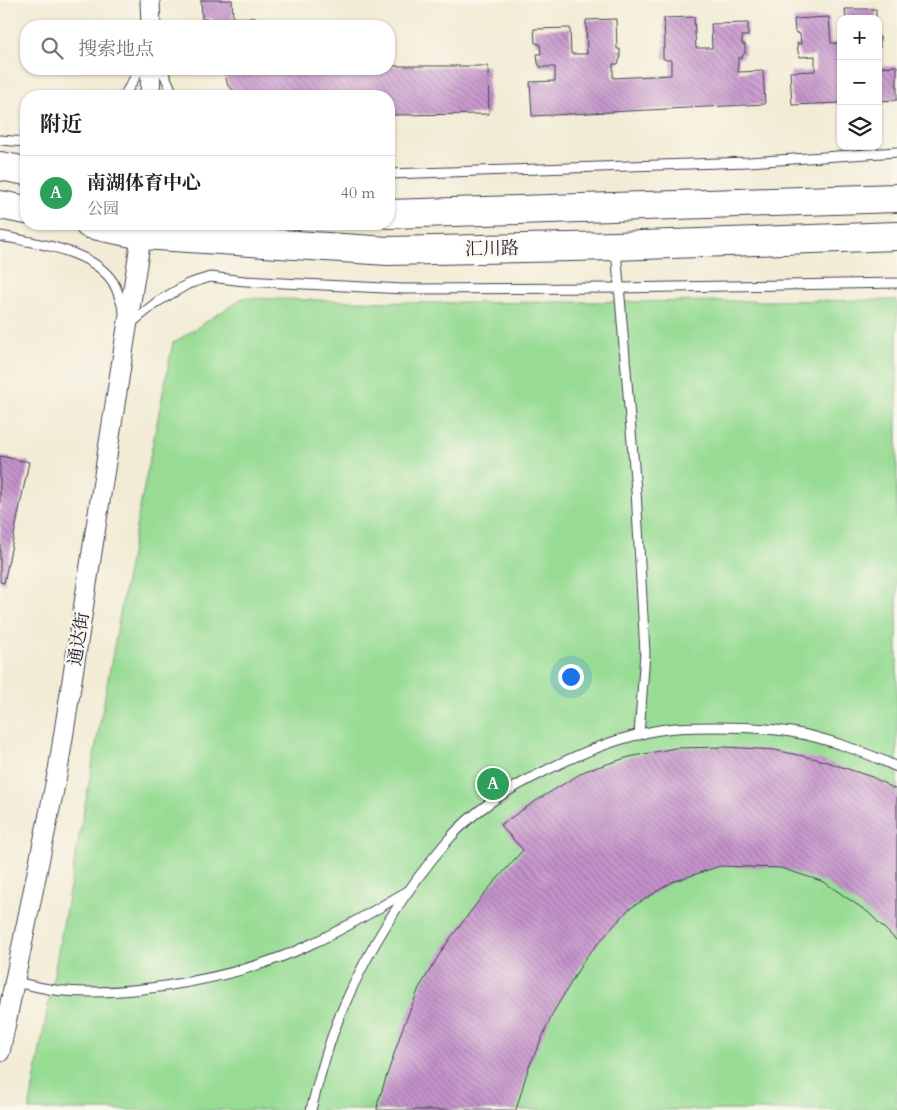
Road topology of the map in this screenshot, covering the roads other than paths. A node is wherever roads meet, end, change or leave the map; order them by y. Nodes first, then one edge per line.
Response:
1 (150, 0) edge
2 (151, 20) edge
3 (136, 75) edge
4 (151, 75) edge
5 (165, 75) edge
6 (128, 90) edge
7 (150, 90) edge
8 (171, 90) edge
9 (0, 140) edge
10 (20, 142) edge
11 (897, 152) edge
12 (0, 166) edge
13 (20, 170) edge
14 (395, 174) edge
15 (897, 198) edge
16 (0, 205) edge
17 (20, 209) edge
18 (395, 214) edge
19 (143, 230) edge
20 (0, 236) edge
21 (897, 236) edge
22 (615, 246) junction
23 (897, 283) edge
24 (619, 288) junction
25 (129, 325) junction
26 (639, 735) junction
27 (897, 766) edge
28 (410, 889) junction
29 (15, 982) junction
30 (0, 1052) edge
31 (311, 1110) edge

1 - 2 street
3 - 6 lane
4 - 7 street
5 - 8 lane
9 - 10 lane
11 - 14 lane
12 - 13 main road
15 - 18 main road
16 - 17 main road
19 - 22 main road, 汇川路
19 - 25 street, 通达街
20 - 25 lane
21 - 22 main road, 汇川路
22 - 24 lane
23 - 24 lane
24 - 25 lane
24 - 26 lane
25 - 29 street, 通达街
26 - 27 lane
26 - 28 lane
28 - 29 lane
28 - 31 lane
29 - 30 street, 通达街

